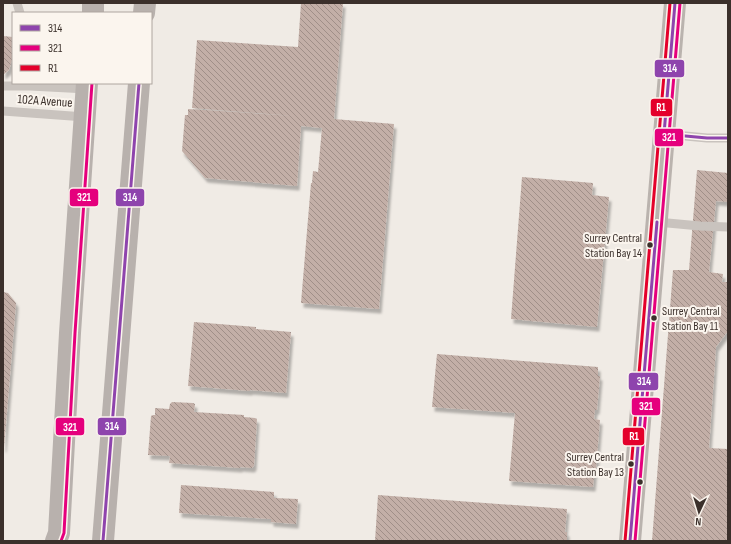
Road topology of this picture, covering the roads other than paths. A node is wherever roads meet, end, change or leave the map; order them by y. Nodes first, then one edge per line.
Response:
1 (675, 3) edge
2 (19, 84) edge
3 (139, 84) edge
4 (3, 86) edge
5 (87, 86) edge
6 (3, 111) edge
7 (85, 117) junction
8 (664, 134) junction
9 (728, 138) edge
10 (657, 222) junction
11 (728, 227) edge
12 (60, 538) edge
13 (103, 541) edge
14 (630, 541) edge

1 - 8 street
2 - 4 lane
2 - 5 lane
3 - 13 main road
5 - 7 main road
6 - 7 lane, 102A Avenue
7 - 12 main road
8 - 9 lane
8 - 10 street
10 - 11 lane
10 - 14 street

